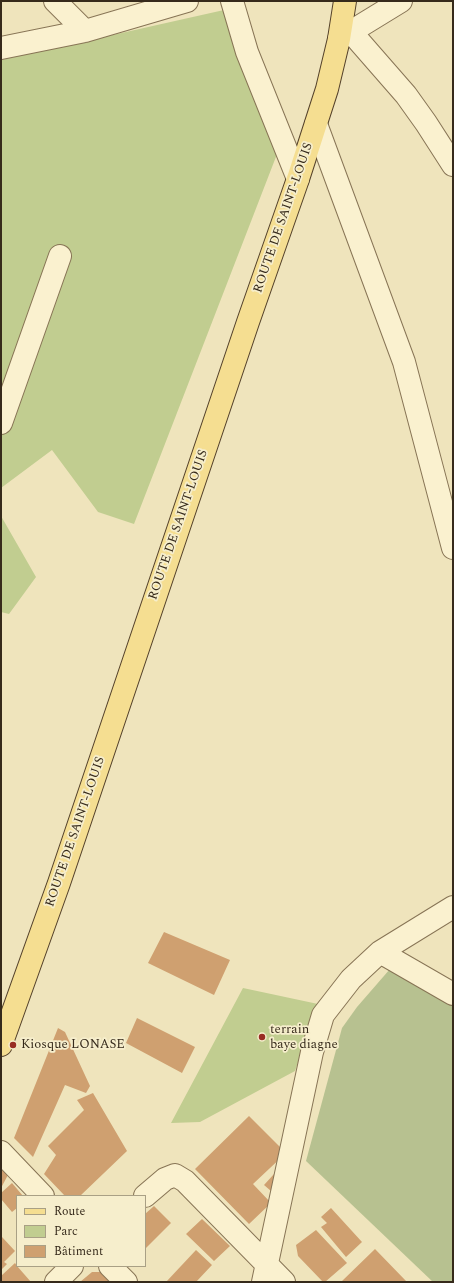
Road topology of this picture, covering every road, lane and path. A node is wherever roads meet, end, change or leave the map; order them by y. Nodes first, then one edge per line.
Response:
1 (55, 1) edge
2 (187, 1) edge
3 (232, 1) edge
4 (345, 1) edge
5 (401, 1) edge
6 (85, 31) junction
7 (345, 36) junction
8 (1, 48) edge
9 (316, 124) junction
10 (453, 165) edge
11 (298, 178) junction
12 (60, 256) dead end
13 (1, 423) edge
14 (453, 548) edge
15 (453, 907) edge
16 (380, 952) junction
17 (453, 994) edge
18 (1, 1045) edge
19 (1, 1152) edge
20 (42, 1195) edge
21 (146, 1195) edge
22 (71, 1267) edge
23 (111, 1267) edge
24 (265, 1273) edge
25 (56, 1282) edge
26 (126, 1282) edge
27 (284, 1282) edge

1 - 6 street
2 - 6 street
3 - 11 street
4 - 7 main road, ROUTE DE SAINT-LOUIS
5 - 7 street
6 - 8 street
7 - 9 main road, ROUTE DE SAINT-LOUIS
7 - 10 street
9 - 11 main road, ROUTE DE SAINT-LOUIS
9 - 14 street
11 - 18 main road, ROUTE DE SAINT-LOUIS
12 - 13 street
15 - 16 street
16 - 17 street
16 - 24 street
19 - 20 street
21 - 24 street
22 - 25 street
23 - 26 street
24 - 27 street

